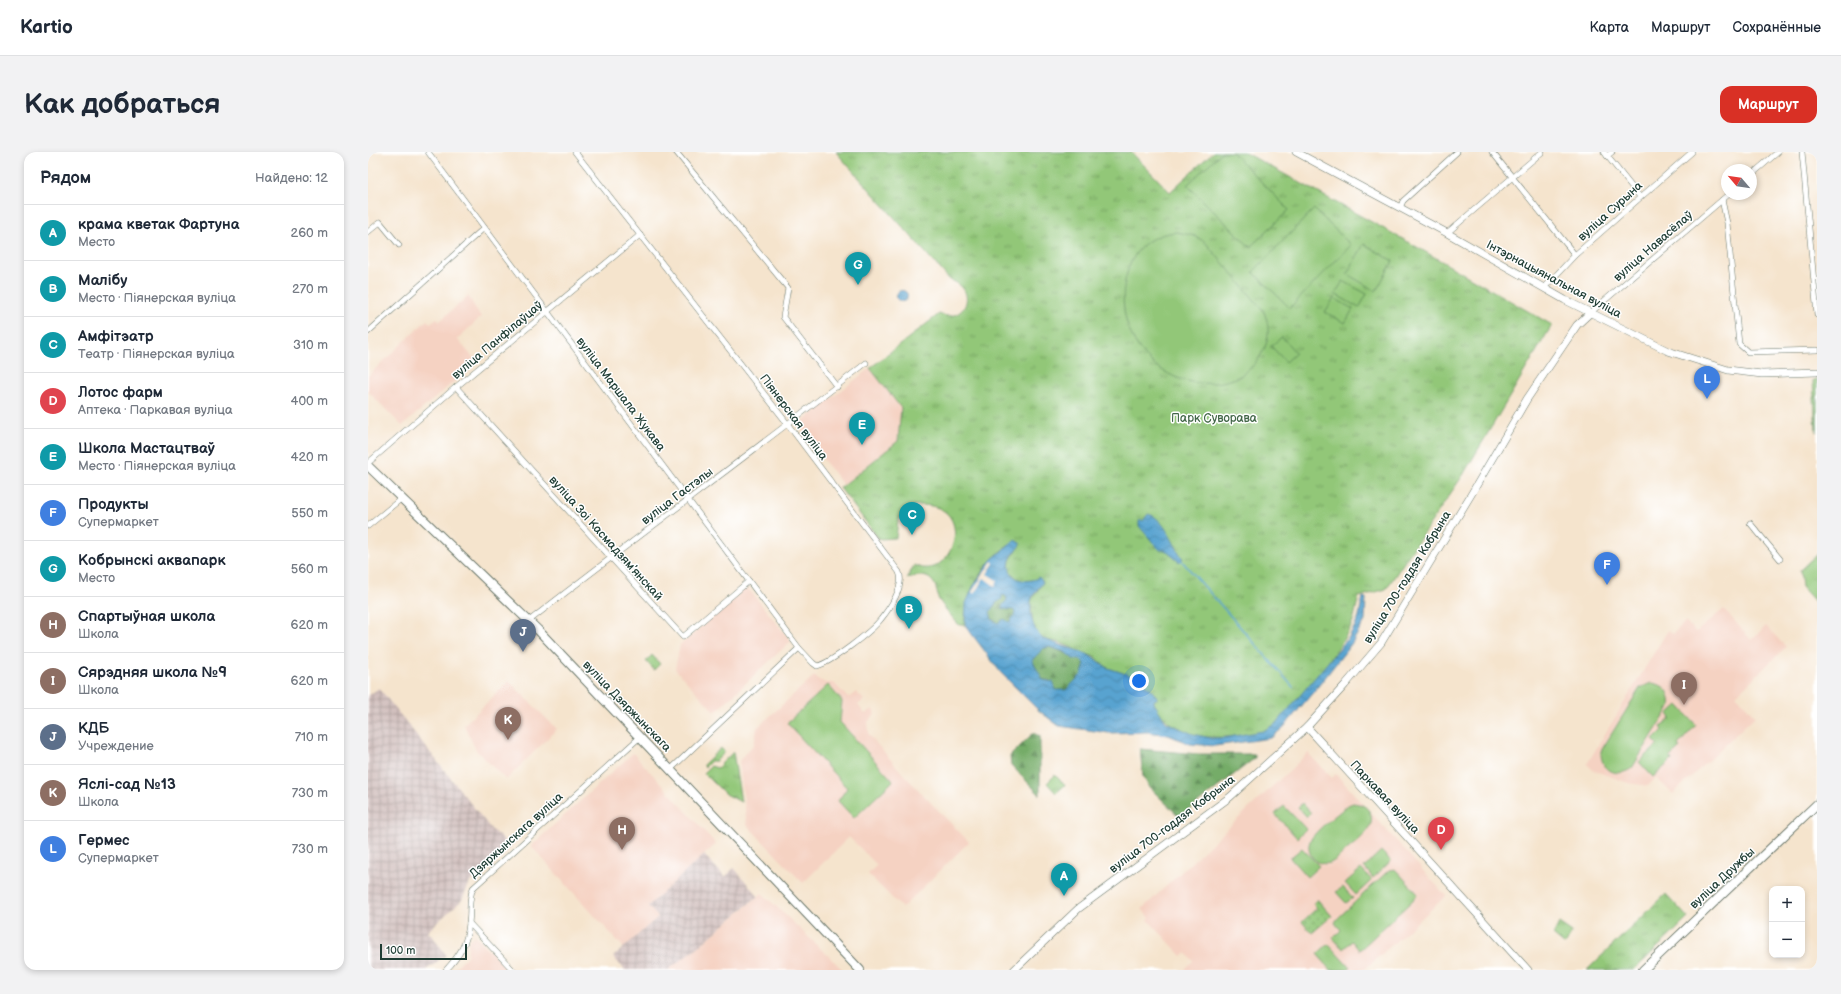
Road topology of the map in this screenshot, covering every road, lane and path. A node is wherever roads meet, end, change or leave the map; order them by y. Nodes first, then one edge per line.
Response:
1 (428, 152) edge
2 (575, 152) edge
3 (676, 152) edge
4 (1297, 152) edge
5 (1457, 152) edge
6 (1492, 152) edge
7 (1542, 152) edge
8 (1612, 152) edge
9 (1692, 152) edge
10 (1778, 152) edge
11 (1802, 152) edge
12 (1606, 154) edge
13 (1757, 170) edge
14 (1513, 178) junction
15 (1640, 197) junction
16 (1722, 200) joint
17 (1400, 208) junction
18 (484, 228) junction
19 (368, 232) edge
20 (1447, 233) junction
21 (640, 235) junction
22 (399, 245) dead end
23 (1575, 255) junction
24 (1544, 288) junction
25 (547, 311) junction
26 (1590, 313) junction
27 (1817, 315) edge
28 (368, 332) edge
29 (1817, 350) edge
30 (866, 363) dead end
31 (1817, 372) edge
32 (456, 387) junction
33 (836, 387) junction
34 (788, 426) junction
35 (368, 465) edge
36 (402, 498) junction
37 (688, 499) junction
38 (1750, 523) dead end
39 (368, 526) edge
40 (611, 558) junction
41 (1780, 559) dead end
42 (749, 581) junction
43 (529, 621) junction
44 (800, 648) junction
45 (1307, 728) junction
46 (640, 737) junction
47 (671, 769) junction
48 (1817, 804) edge
49 (469, 923) junction
50 (446, 970) edge
51 (513, 970) edge
52 (860, 970) edge
53 (1014, 970) edge
54 (1528, 970) edge
55 (1643, 970) edge

1 - 18 street, вуліца Маршала Жукава
2 - 21 street, Піянерская вуліца
3 - 33 street
4 - 17 street, Інтэрнацыянальная вуліца
5 - 17 street
6 - 14 street
7 - 14 street
8 - 12 street
9 - 15 street, вуліца Сурына
10 - 13 street
11 - 27 street
12 - 15 street
14 - 20 street
14 - 23 street
15 - 23 street, вуліца Сурына
16 - 26 street, вуліца Навасёлаў
16 - 29 street
17 - 20 street, Інтэрнацыянальная вуліца
18 - 25 street, вуліца Маршала Жукава
18 - 28 street
19 - 22 street
20 - 24 street, Інтэрнацыянальная вуліца
21 - 25 street, вуліца Панфілаўцаў
21 - 34 street, Піянерская вуліца
23 - 24 street, вуліца Сурына
24 - 26 street, Інтэрнацыянальная вуліца
25 - 32 street, вуліца Панфілаўцаў
25 - 37 street, вуліца Маршала Жукава
26 - 31 street, Інтэрнацыянальная вуліца
26 - 45 street, вуліца 700-годдзя Кобрына
30 - 33 street, вуліца Гастэлы
32 - 35 street, вуліца Панфілаўцаў
32 - 40 street, вуліца Зоі Касмадзямʼянскай
33 - 34 street, вуліца Гастэлы
34 - 37 street, вуліца Гастэлы
34 - 44 street, Піянерская вуліца
35 - 36 main road, вуліца Дзяржынскага
36 - 39 street
36 - 43 main road, вуліца Дзяржынскага
37 - 40 street, вуліца Гастэлы
37 - 42 street, вуліца Маршала Жукава
38 - 41 street
40 - 42 street, вуліца Зоі Касмадзямʼянскай
40 - 43 street, вуліца Гастэлы
42 - 44 street, вуліца Маршала Жукава
43 - 46 main road, вуліца Дзяржынскага
44 - 47 street
45 - 53 street, вуліца 700-годдзя Кобрына
45 - 54 street, Паркавая вуліца
46 - 47 main road, вуліца Дзяржынскага
46 - 49 street, Дзяржынскага вуліца
47 - 52 main road, вуліца Дзяржынскага
48 - 55 main road, вуліца Дружбы
49 - 50 street, Дзяржынскага вуліца
49 - 51 street

